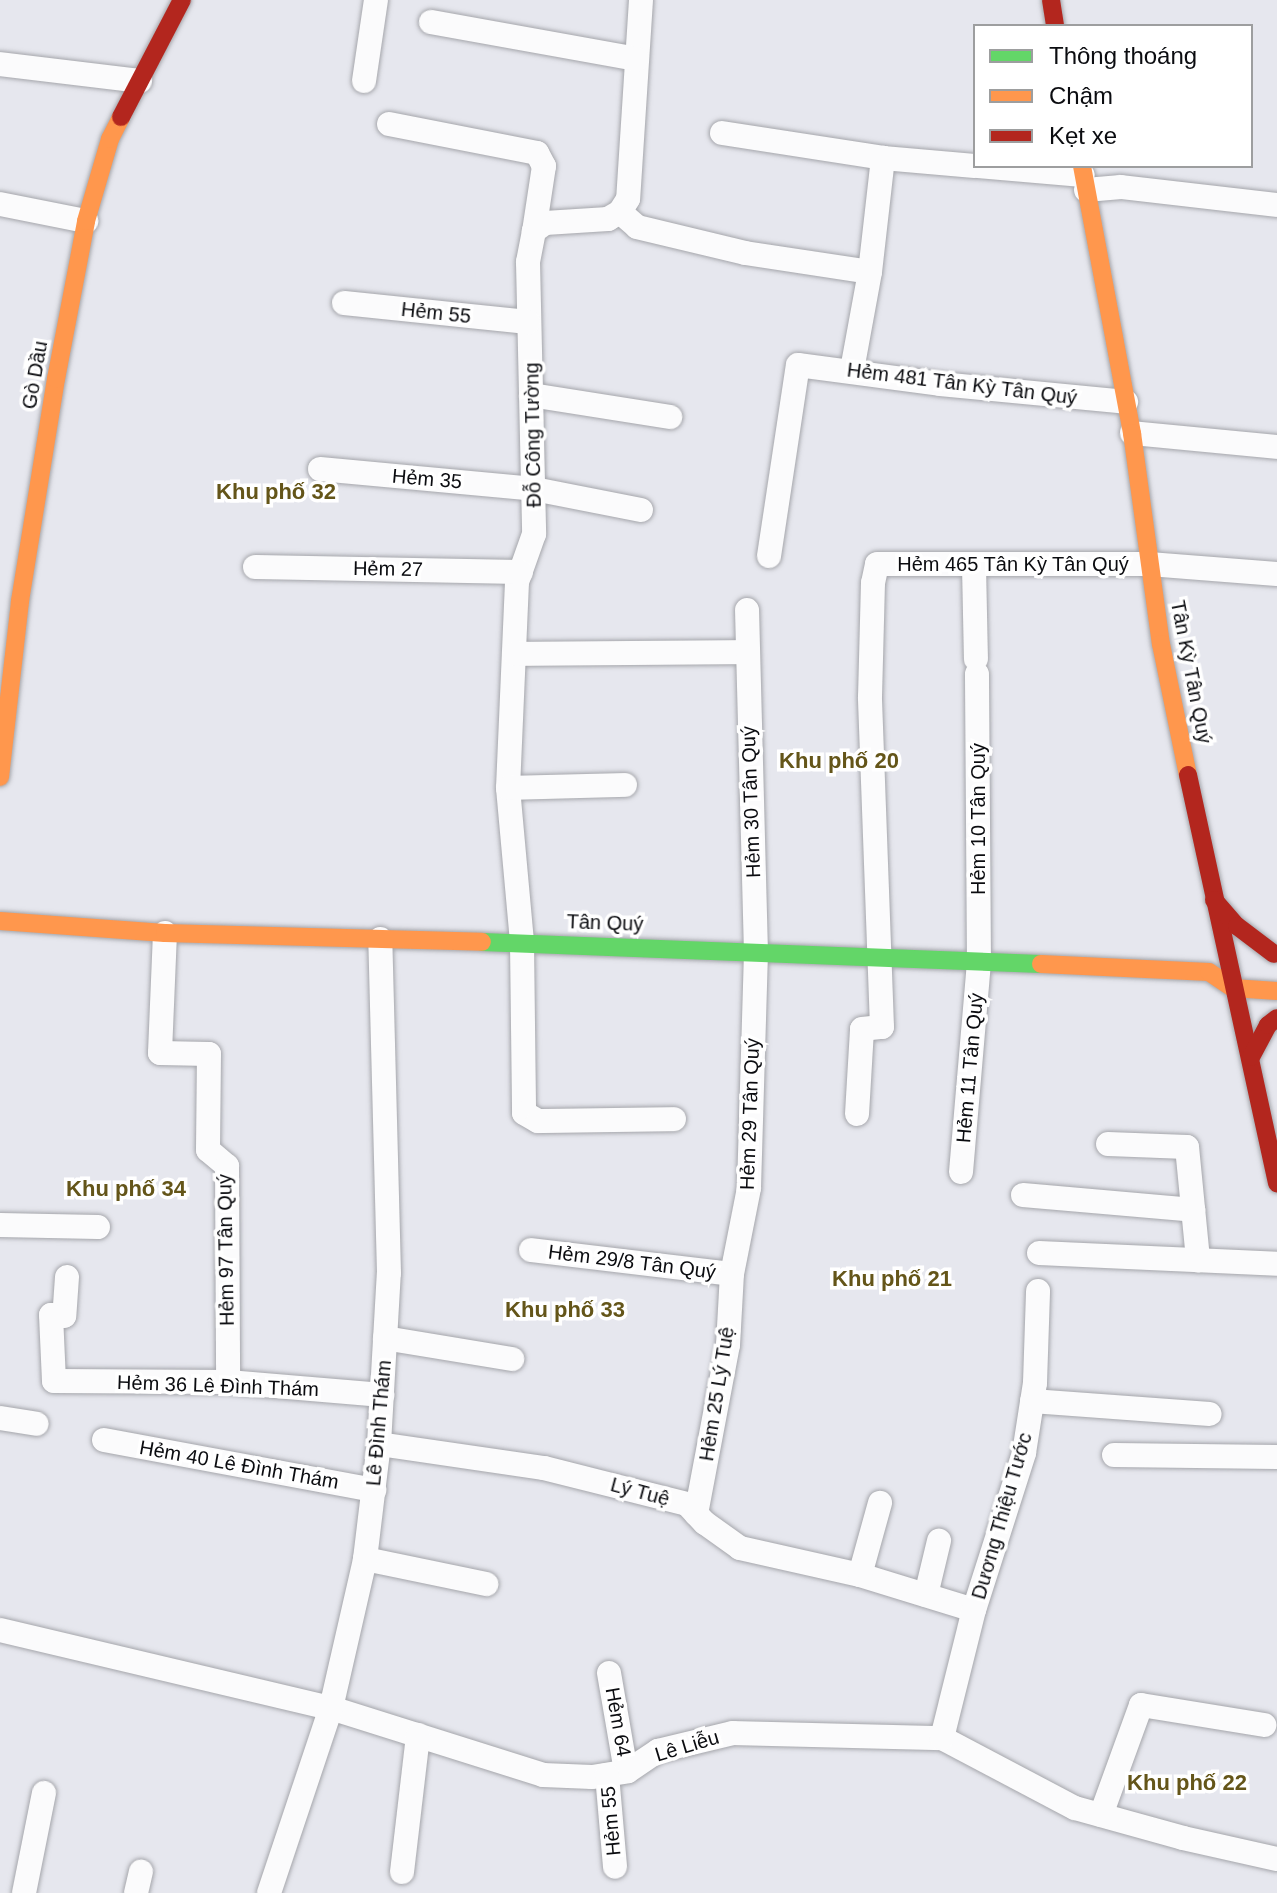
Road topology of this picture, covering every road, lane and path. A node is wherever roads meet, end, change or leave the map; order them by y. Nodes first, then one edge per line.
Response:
1 (182, 0) edge
2 (376, 0) edge
3 (641, 0) edge
4 (1051, 0) edge
5 (431, 22) dead end
6 (1055, 24) edge
7 (637, 59) junction
8 (0, 64) edge
9 (140, 81) junction
10 (364, 81) dead end
11 (389, 124) dead end
12 (722, 133) dead end
13 (883, 158) junction
14 (973, 166) edge
15 (996, 168) edge
16 (1084, 177) edge
17 (0, 204) edge
18 (1277, 205) edge
19 (620, 212) junction
20 (86, 221) junction
21 (534, 231) junction
22 (870, 272) junction
23 (344, 303) dead end
24 (528, 322) junction
25 (852, 370) junction
26 (531, 395) junction
27 (1126, 402) junction
28 (670, 417) dead end
29 (1132, 433) junction
30 (1277, 447) edge
31 (320, 469) dead end
32 (534, 489) junction
33 (641, 510) dead end
34 (769, 556) dead end
35 (1149, 564) junction
36 (974, 566) junction
37 (255, 567) dead end
38 (521, 572) junction
39 (1277, 574) edge
40 (10, 599) edge
41 (747, 610) dead end
42 (746, 652) junction
43 (515, 654) junction
44 (4, 700) edge
45 (0, 771) edge
46 (625, 785) dead end
47 (508, 788) junction
48 (1214, 900) junction
49 (0, 921) edge
50 (165, 933) junction
51 (380, 939) junction
52 (522, 943) junction
53 (756, 953) junction
54 (1224, 953) junction
55 (1276, 954) edge
56 (881, 959) junction
57 (979, 964) junction
58 (1209, 972) junction
59 (1233, 988) junction
60 (1277, 991) edge
61 (1277, 1018) edge
62 (1251, 1057) junction
63 (857, 1114) dead end
64 (674, 1119) dead end
65 (1108, 1144) dead end
66 (961, 1172) dead end
67 (1277, 1183) edge
68 (1023, 1195) dead end
69 (1193, 1210) junction
70 (0, 1225) edge
71 (98, 1227) dead end
72 (531, 1250) dead end
73 (1039, 1253) dead end
74 (1198, 1260) junction
75 (1277, 1264) edge
76 (732, 1274) junction
77 (67, 1277) dead end
78 (1038, 1291) dead end
79 (385, 1338) junction
80 (512, 1359) dead end
81 (228, 1382) junction
82 (382, 1395) junction
83 (1032, 1401) junction
84 (1210, 1414) dead end
85 (0, 1418) edge
86 (37, 1424) dead end
87 (104, 1440) dead end
88 (379, 1444) junction
89 (1114, 1455) dead end
90 (1277, 1457) edge
91 (374, 1490) junction
92 (880, 1503) dead end
93 (696, 1514) junction
94 (939, 1541) dead end
95 (365, 1559) junction
96 (860, 1575) junction
97 (486, 1584) dead end
98 (926, 1595) junction
99 (974, 1610) junction
100 (0, 1630) edge
101 (609, 1673) dead end
102 (331, 1708) junction
103 (1264, 1725) dead end
104 (418, 1735) junction
105 (942, 1738) junction
106 (617, 1773) junction
107 (44, 1793) dead end
108 (1101, 1815) junction
109 (1277, 1859) edge
110 (615, 1867) dead end
111 (402, 1872) dead end
112 (24, 1893) edge
113 (269, 1893) edge

1 - 9 street, Gò Dầu
2 - 10 street
3 - 7 street
4 - 6 street
5 - 7 street
7 - 19 street
8 - 9 street
9 - 20 street, Gò Dầu
11 - 21 street, Đỗ Công Tường
12 - 13 street
13 - 14 street
13 - 22 street
15 - 16 street
16 - 18 street
16 - 27 street, Tân Kỳ Tân Quý
17 - 20 street
19 - 21 street
19 - 22 street
20 - 40 street, Gò Dầu
21 - 24 street, Đỗ Công Tường
22 - 25 street
23 - 24 street, Hẻm 55
24 - 26 street, Đỗ Công Tường
25 - 27 street, Hẻm 481 Tân Kỳ Tân Quý
25 - 34 street, Hẻm 481 Tân Kỳ Tân Quý
26 - 28 street
26 - 32 street, Đỗ Công Tường
27 - 29 street, Tân Kỳ Tân Quý
29 - 30 street
29 - 35 street, Tân Kỳ Tân Quý
31 - 32 street, Hẻm 35
32 - 33 street, Hẻm 35
32 - 38 street, Đỗ Công Tường
35 - 36 street, Hẻm 465 Tân Kỳ Tân Quý
35 - 39 street, Hẻm 465 Tân Kỳ Tân Quý
35 - 48 street, Tân Kỳ Tân Quý
36 - 56 street, Hẻm 465 Tân Kỳ Tân Quý
36 - 57 street, Hẻm 10 Tân Quý
37 - 38 street, Hẻm 27
38 - 43 street, Đỗ Công Tường
40 - 44 street, Gò Dầu
41 - 42 street, Hẻm 30 Tân Quý
42 - 43 street
42 - 53 street, Hẻm 30 Tân Quý
43 - 47 street, Đỗ Công Tường
44 - 45 street, Gò Dầu
46 - 47 street
47 - 52 street, Đỗ Công Tường
48 - 54 street, Tân Kỳ Tân Quý
48 - 55 street
49 - 50 street, Tân Quý
50 - 51 street, Tân Quý
50 - 81 street, Hẻm 97 Tân Quý
51 - 52 street, Tân Quý
51 - 79 street, Lê Đình Thám
52 - 53 street, Tân Quý
52 - 64 street, Đỗ Công Tường
53 - 56 street, Tân Quý
53 - 76 street, Hẻm 29 Tân Quý
54 - 55 street
54 - 58 street
54 - 59 street, Tân Kỳ Tân Quý
56 - 57 street, Tân Quý
56 - 63 street
57 - 58 street, Tân Quý
57 - 66 street, Hẻm 11 Tân Quý
58 - 59 street
59 - 60 street
59 - 62 street, Tân Kỳ Tân Quý
61 - 62 street
62 - 67 street, Tân Kỳ Tân Quý
65 - 69 street
68 - 69 street
69 - 74 street
70 - 71 street
72 - 76 street, Hẻm 29/8 Tân Quý
73 - 74 street
74 - 75 street
76 - 93 street, Hẻm 25 Lý Tuệ
77 - 81 street, Hẻm 36 Lê Đình Thám
78 - 83 street, Dương Thiệu Tước
79 - 80 street
79 - 82 street, Lê Đình Thám
81 - 82 street, Hẻm 36 Lê Đình Thám
82 - 88 street, Lê Đình Thám
83 - 84 street
83 - 99 street, Dương Thiệu Tước
85 - 86 street
87 - 91 street, Hẻm 40 Lê Đình Thám
88 - 91 street, Lê Đình Thám
88 - 93 street, Lý Tuệ
89 - 90 street
91 - 95 street, Lê Đình Thám
92 - 96 street
93 - 96 street, Lý Tuệ
94 - 98 street
95 - 97 street
95 - 102 street, Lê Đình Thám
96 - 98 street, Lý Tuệ
98 - 99 street, Lý Tuệ
99 - 105 street, Dương Thiệu Tước
100 - 102 street, Lê Liễu
101 - 106 street, Hẻm 64
102 - 104 street, Lê Liễu
102 - 113 street, Lê Đình Thám
103 - 108 street
104 - 106 street, Lê Liễu
104 - 111 street
105 - 106 street, Lê Liễu
105 - 108 street, Lê Liễu
106 - 110 street, Hẻm 55
107 - 112 street
108 - 109 street, Lê Liễu

